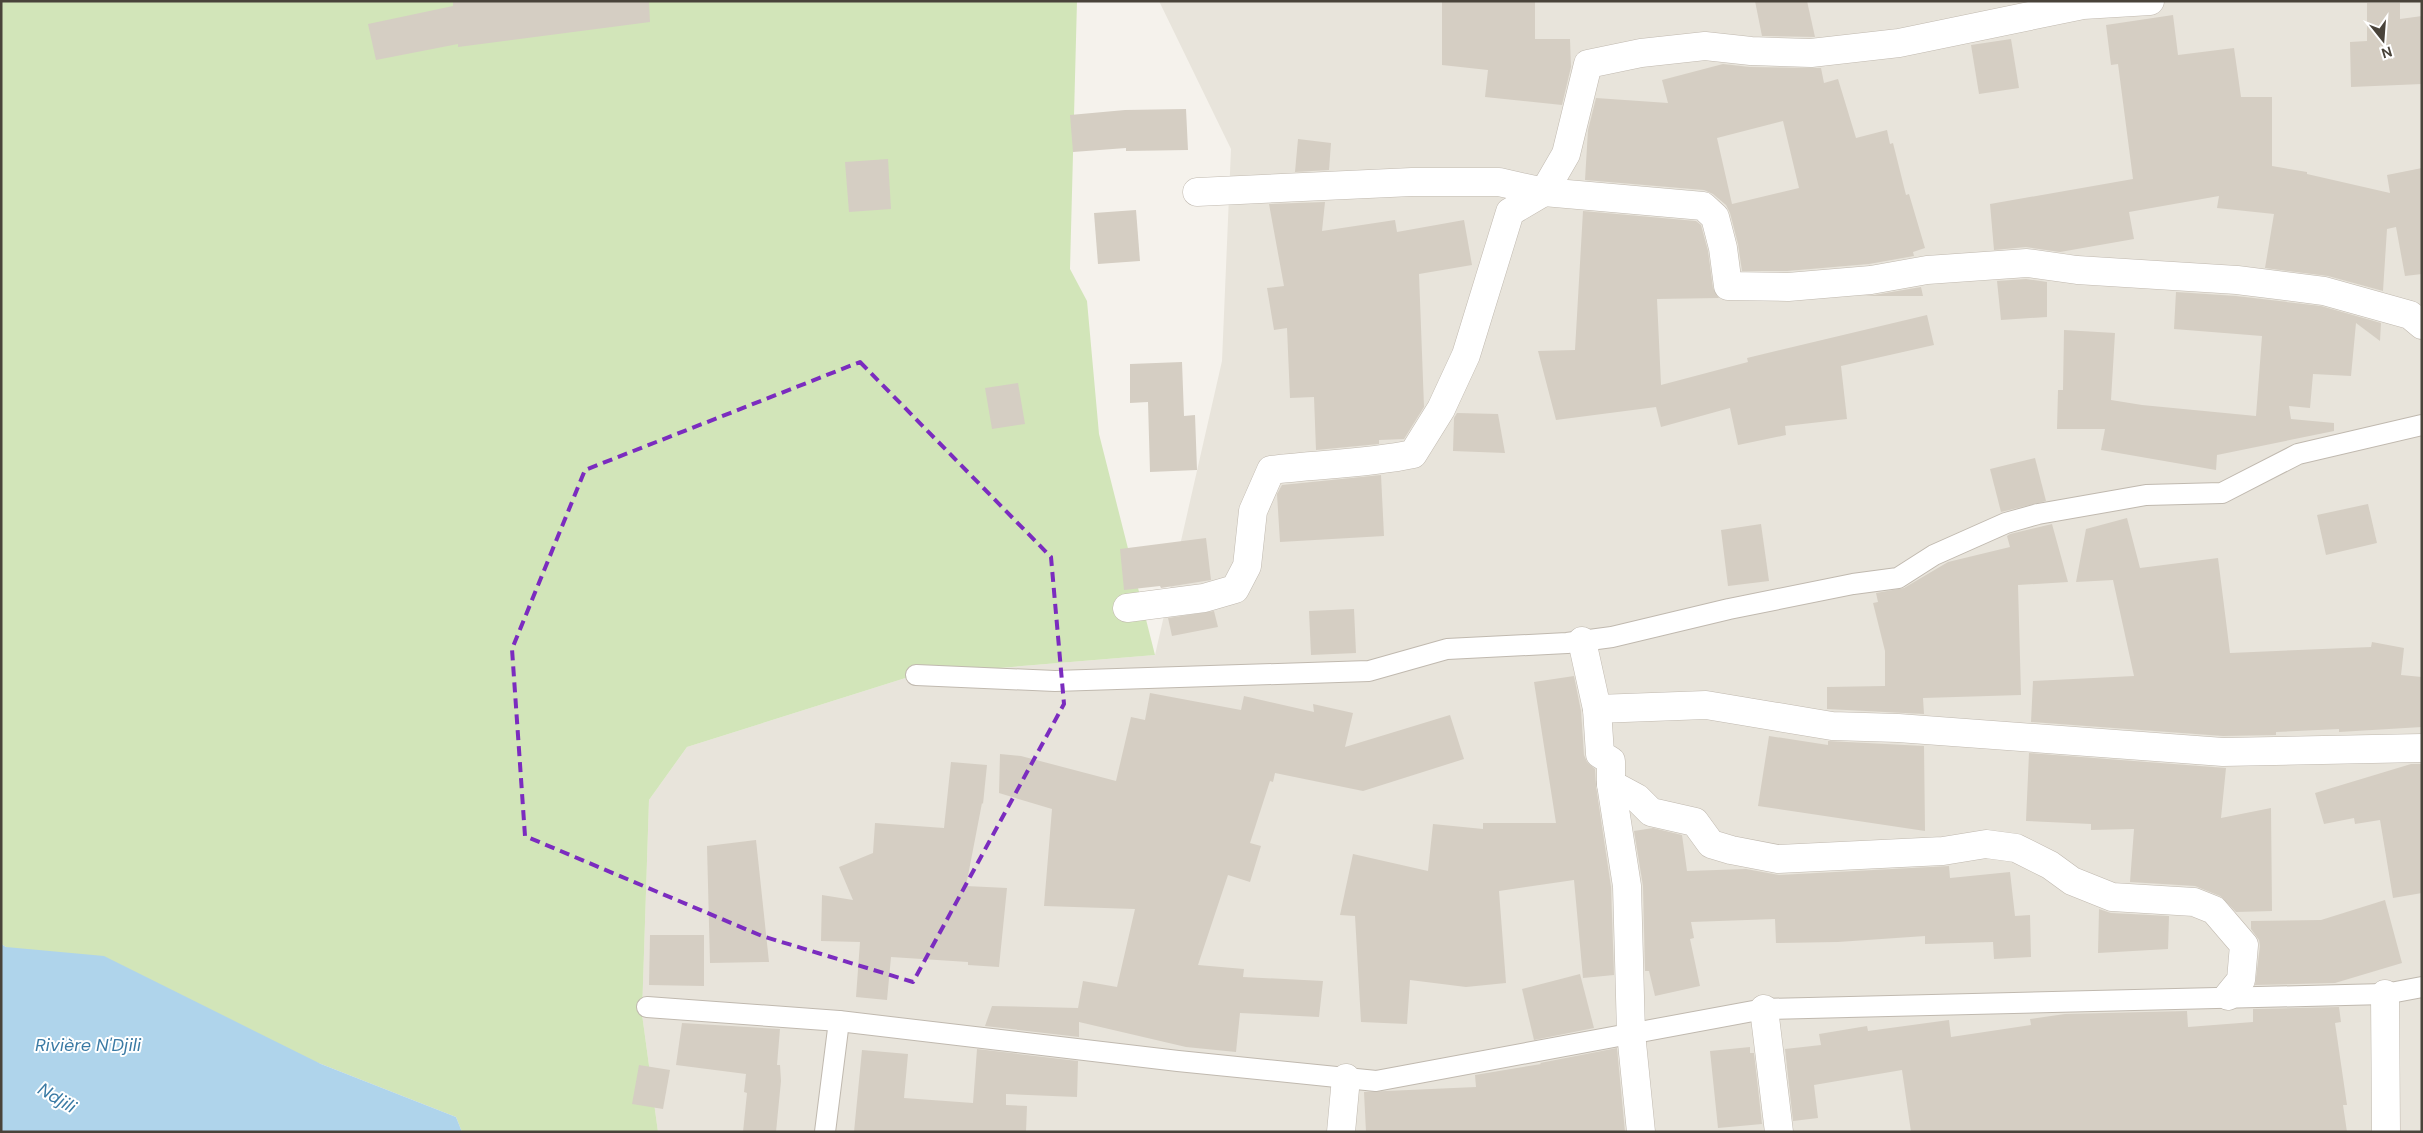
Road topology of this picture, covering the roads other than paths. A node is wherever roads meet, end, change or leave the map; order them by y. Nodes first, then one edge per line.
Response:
1 (2150, 1) edge
2 (1198, 192) dead end
3 (1544, 192) junction
4 (2422, 325) edge
5 (2422, 425) edge
6 (1127, 608) dead end
7 (1582, 641) junction
8 (916, 674) dead end
9 (1597, 709) junction
10 (2422, 748) edge
11 (1611, 784) junction
12 (2422, 987) edge
13 (2385, 994) junction
14 (2228, 996) junction
15 (647, 1007) dead end
16 (1764, 1009) junction
17 (839, 1021) junction
18 (1631, 1033) junction
19 (1346, 1078) junction
20 (825, 1132) edge
21 (1341, 1132) edge
22 (1641, 1132) edge
23 (1780, 1132) edge
24 (2386, 1132) edge

1 - 3 street
2 - 3 street
3 - 4 street
3 - 6 street
5 - 7 lane
7 - 8 lane
7 - 9 street
9 - 10 street
9 - 11 street
11 - 14 street
11 - 18 street
12 - 13 lane
13 - 14 lane
13 - 24 street
14 - 16 lane
15 - 17 lane
16 - 18 lane
16 - 23 street
17 - 19 lane
17 - 20 lane
18 - 19 lane
18 - 22 street
19 - 21 street

